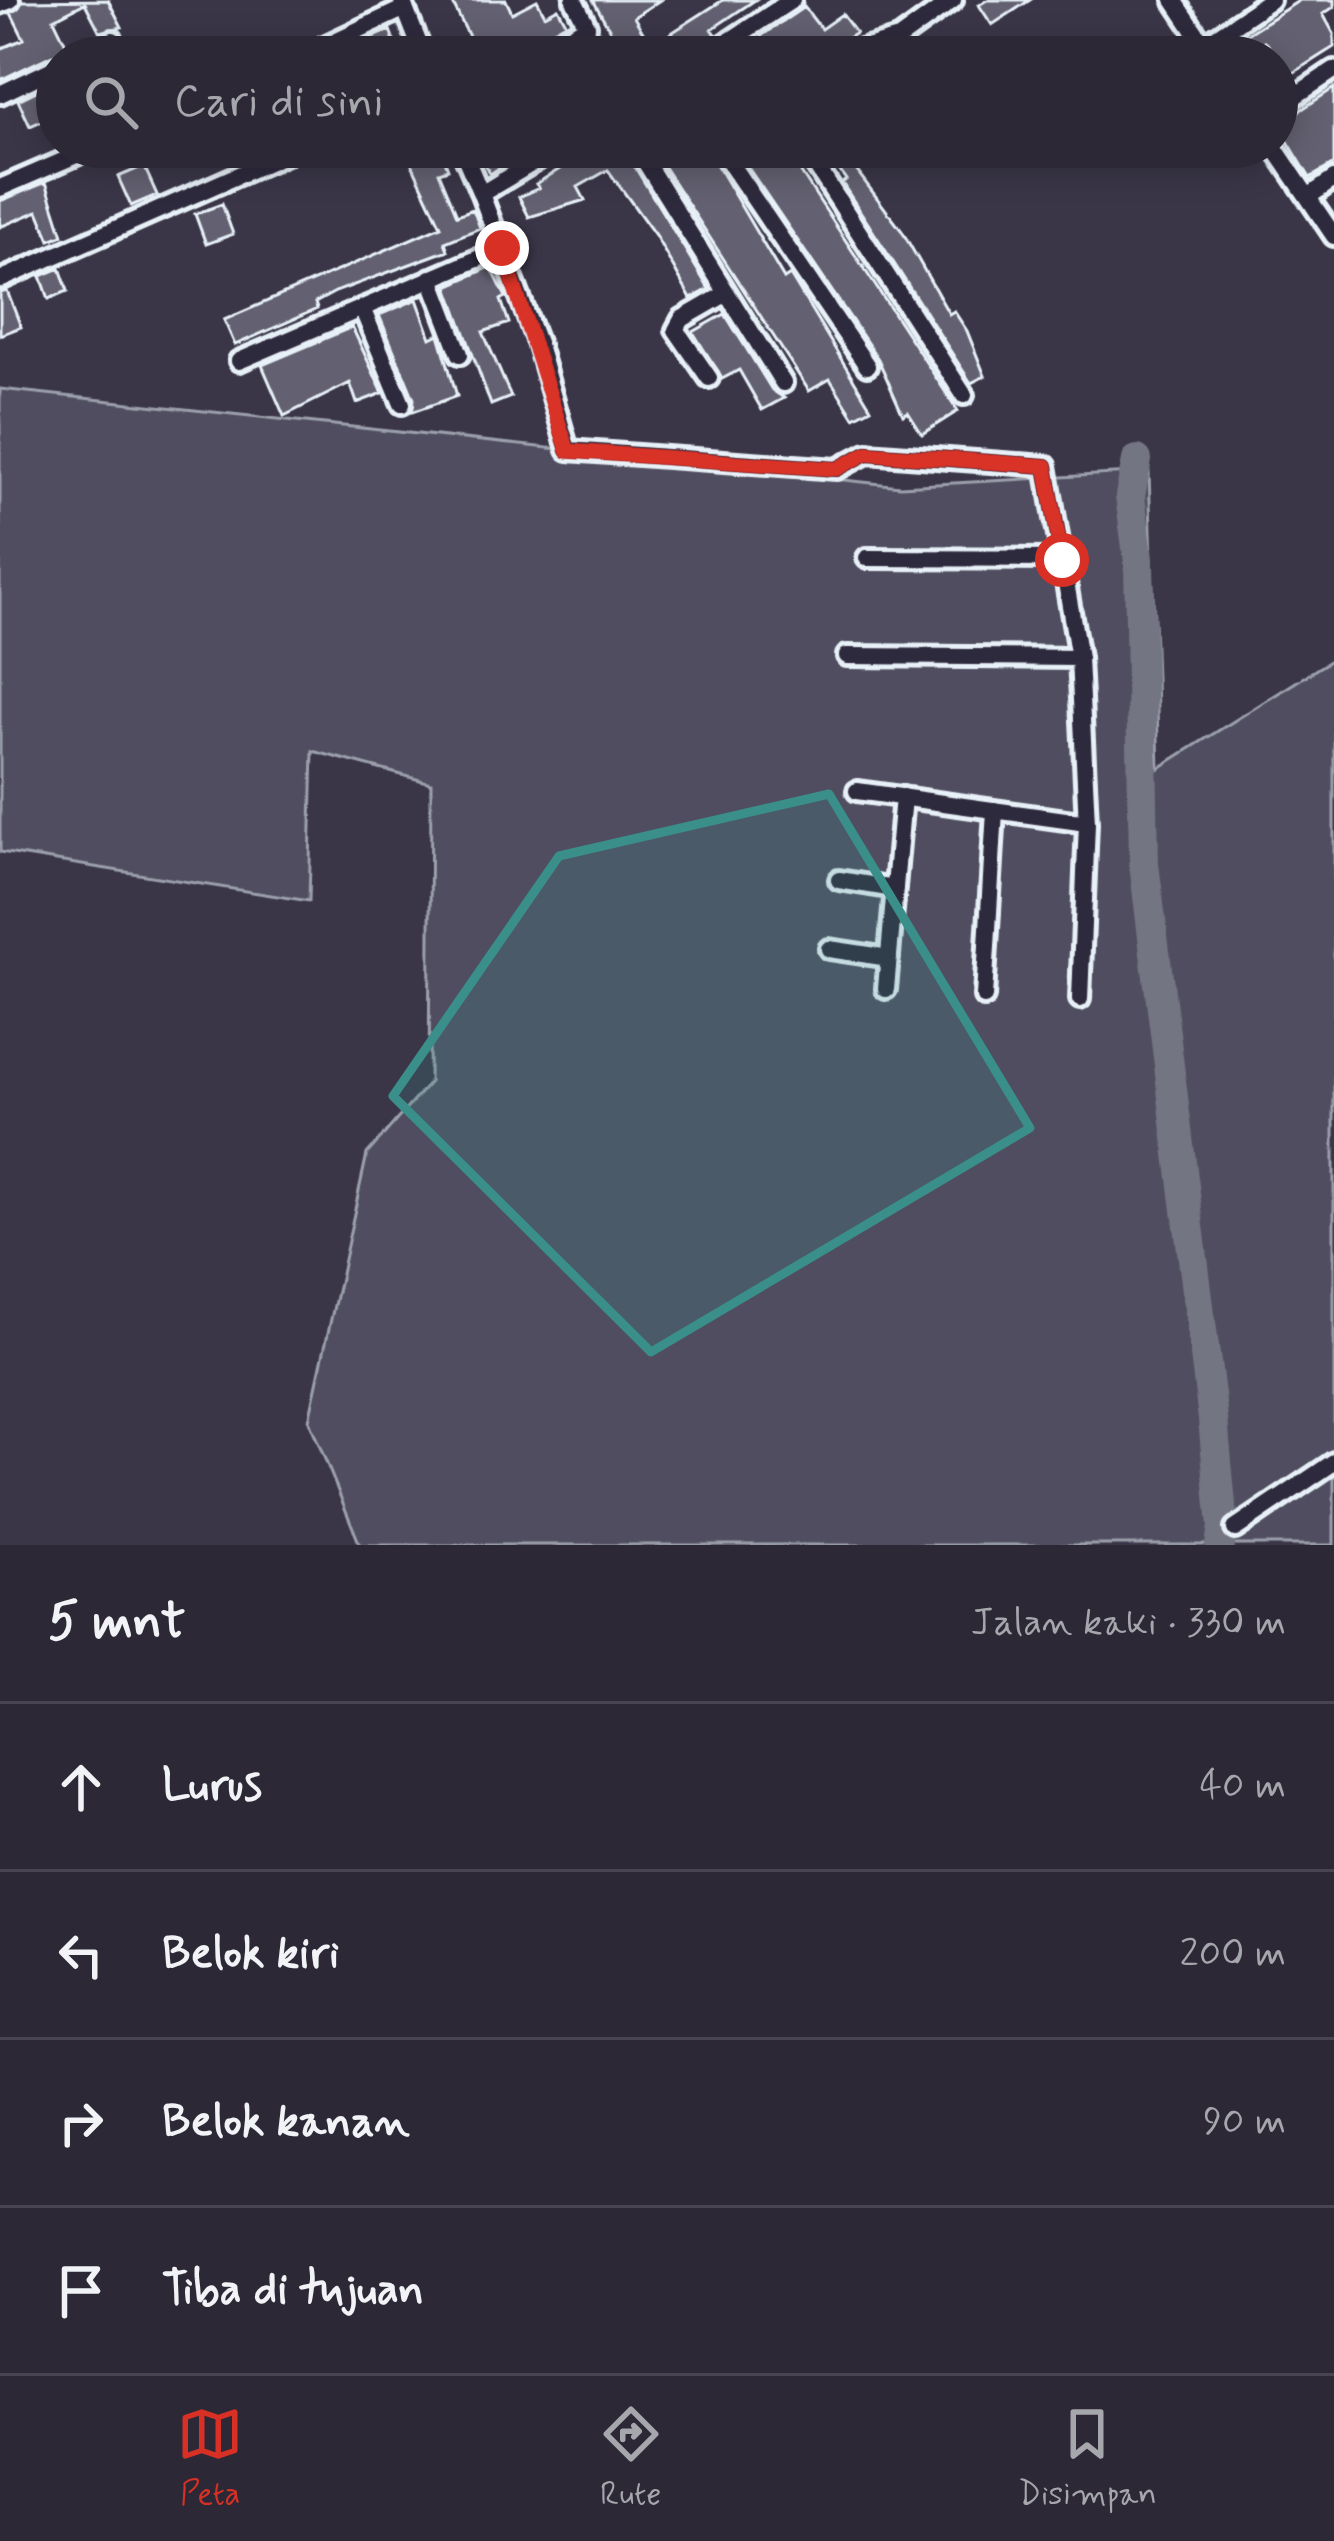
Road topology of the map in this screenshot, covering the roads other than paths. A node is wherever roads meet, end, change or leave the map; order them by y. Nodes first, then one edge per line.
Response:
1 (10, 0) edge
2 (574, 0) edge
3 (793, 0) edge
4 (953, 0) edge
5 (1174, 0) edge
6 (1270, 0) edge
7 (0, 4) edge
8 (403, 4) edge
9 (342, 36) edge
10 (416, 36) edge
11 (570, 36) edge
12 (753, 36) edge
13 (903, 36) edge
14 (1198, 36) edge
15 (1226, 36) edge
16 (1334, 70) edge
17 (36, 77) edge
18 (0, 94) edge
19 (1298, 94) edge
20 (46, 168) edge
21 (254, 168) edge
22 (470, 168) edge
23 (524, 168) edge
24 (650, 168) edge
25 (733, 168) edge
26 (818, 168) edge
27 (1288, 168) edge
28 (1334, 179) edge
29 (0, 188) edge
30 (481, 194) junction
31 (1307, 197) junction
32 (1334, 236) edge
33 (502, 248) junction
34 (431, 278) junction
35 (0, 280) edge
36 (727, 293) junction
37 (362, 308) junction
38 (460, 355) dead end
39 (239, 361) dead end
40 (867, 366) dead end
41 (710, 378) dead end
42 (783, 382) dead end
43 (964, 395) dead end
44 (402, 404) dead end
45 (867, 558) dead end
46 (1062, 560) junction
47 (847, 656) dead end
48 (1079, 658) junction
49 (857, 791) dead end
50 (903, 797) junction
51 (995, 810) junction
52 (1088, 823) junction
53 (839, 880) dead end
54 (895, 889) junction
55 (830, 949) dead end
56 (889, 958) junction
57 (886, 988) dead end
58 (985, 997) dead end
59 (1080, 999) dead end
60 (1334, 1462) edge
61 (1235, 1529) dead end

1 - 7 street
2 - 11 street
3 - 12 street
4 - 13 street
5 - 14 street
6 - 15 street
8 - 9 street
8 - 10 street
16 - 19 street
17 - 18 street
20 - 29 street
21 - 35 street
22 - 30 street
23 - 30 street
24 - 36 street
25 - 40 street
26 - 43 street
27 - 31 street
28 - 31 street
30 - 33 street
31 - 32 street
33 - 34 street
33 - 46 street
34 - 37 street
34 - 38 street
36 - 41 street
36 - 42 street
37 - 39 street
37 - 44 street
45 - 46 street
46 - 48 street
47 - 48 street
48 - 52 street
49 - 50 street
50 - 51 street
50 - 54 street
51 - 52 street
51 - 58 street
52 - 59 street
53 - 54 street
54 - 56 street
55 - 56 street
56 - 57 street
60 - 61 street

